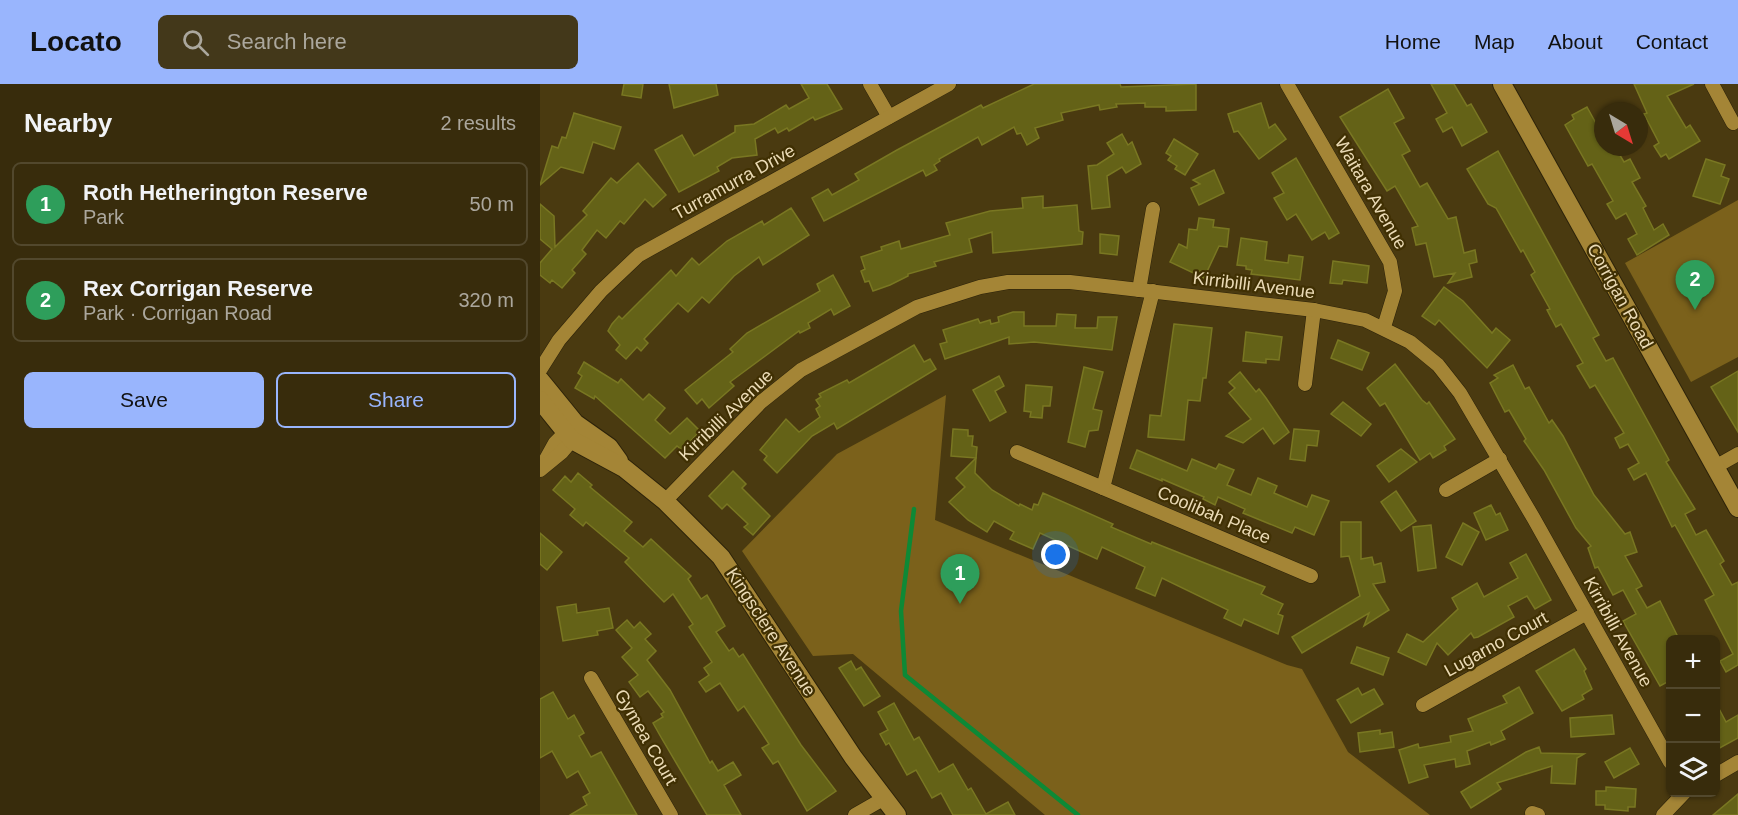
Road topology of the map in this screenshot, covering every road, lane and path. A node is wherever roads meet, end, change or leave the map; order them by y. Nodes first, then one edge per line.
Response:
1 (870, 84) edge
2 (949, 84) edge
3 (1287, 84) edge
4 (1502, 84) edge
5 (1712, 84) edge
6 (889, 117) junction
7 (1733, 123) dead end
8 (1153, 209) dead end
9 (1146, 291) junction
10 (1314, 310) junction
11 (1384, 327) junction
12 (559, 340) junction
13 (540, 355) edge
14 (540, 370) edge
15 (540, 380) edge
16 (1305, 384) dead end
17 (540, 400) edge
18 (574, 431) junction
19 (1017, 452) dead end
20 (1738, 453) edge
21 (1500, 459) junction
22 (1715, 467) junction
23 (541, 469) edge
24 (1103, 488) junction
25 (1446, 490) dead end
26 (664, 501) junction
27 (1738, 508) edge
28 (1311, 576) dead end
29 (1587, 613) junction
30 (591, 678) dead end
31 (1423, 705) dead end
32 (1666, 753) edge
33 (1738, 762) edge
34 (1720, 773) edge
35 (1680, 797) edge
36 (883, 800) junction
37 (671, 815) edge
38 (855, 815) edge
39 (897, 815) edge
40 (1663, 815) edge

1 - 6 street
2 - 6 street, Turramurra Drive
3 - 11 street, Waitara Avenue
4 - 22 main road, Corrigan Road
5 - 7 street
6 - 12 street, Turramurra Drive
8 - 9 street
9 - 10 street, Kirribilli Avenue
9 - 24 street
9 - 26 street, Kirribilli Avenue
10 - 11 street, Kirribilli Avenue
10 - 16 street
11 - 21 street, Kirribilli Avenue
12 - 13 street, Turramurra Drive
12 - 14 street, Turramurra Drive
15 - 18 main road, Kingsclere Avenue
17 - 18 main road, Kingsclere Avenue
18 - 23 street
18 - 26 main road, Kingsclere Avenue
19 - 24 street, Coolibah Place
20 - 22 street
21 - 25 street
21 - 29 street, Kirribilli Avenue
22 - 27 main road, Corrigan Road
24 - 28 street, Coolibah Place
26 - 36 main road, Kingsclere Avenue
29 - 31 street, Lugarno Court
29 - 32 street, Kirribilli Avenue
30 - 37 street, Gymea Court
33 - 34 street
35 - 40 street
36 - 38 street
36 - 39 main road, Kingsclere Avenue

